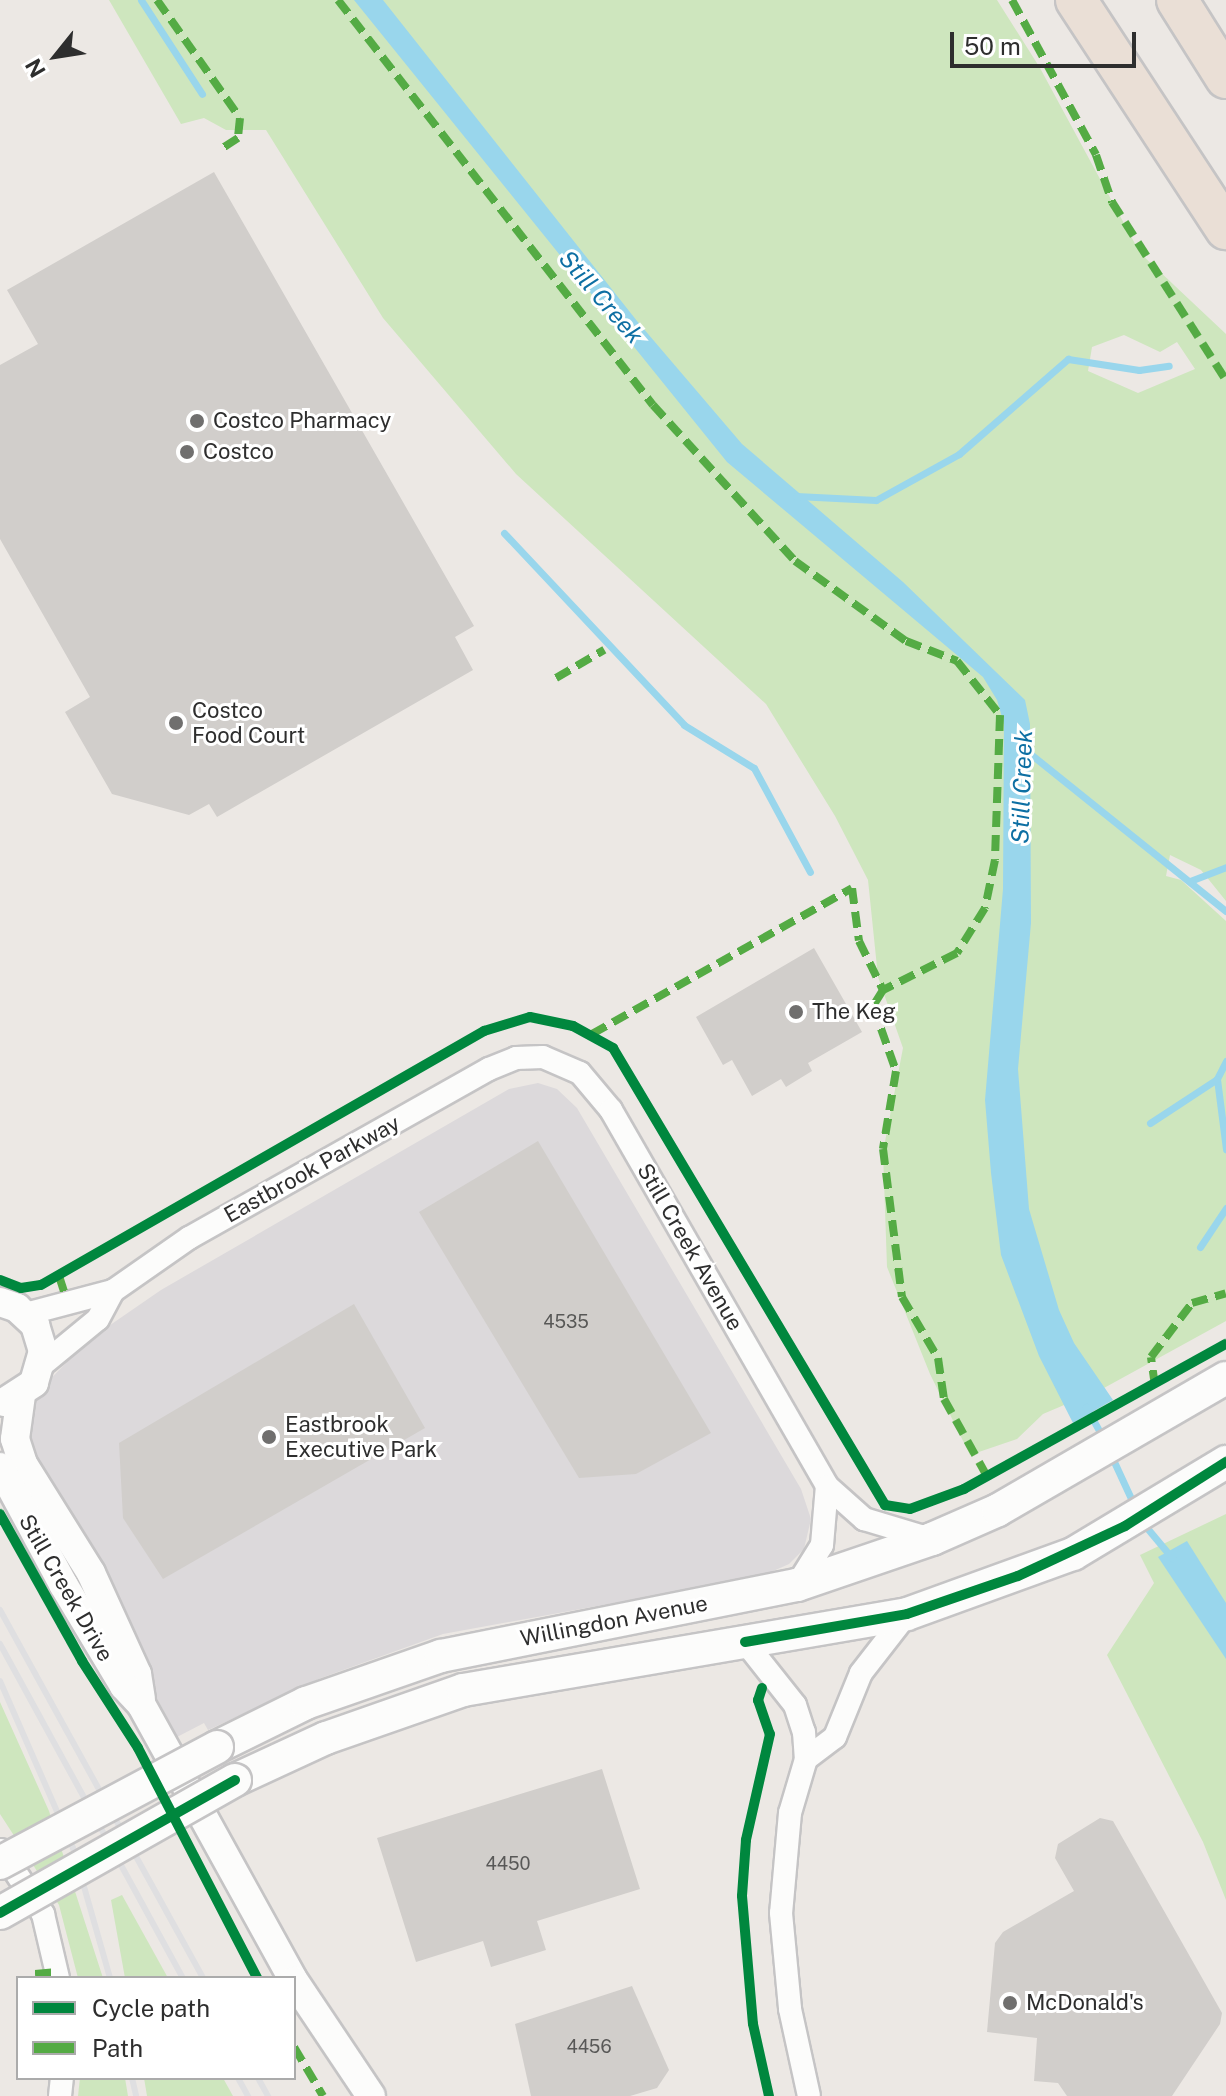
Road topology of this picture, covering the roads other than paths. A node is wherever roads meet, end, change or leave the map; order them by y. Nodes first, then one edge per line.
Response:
1 (1076, 0) edge
2 (1177, 0) edge
3 (1226, 78) edge
4 (1226, 229) edge
5 (516, 1058) joint
6 (113, 1291) junction
7 (0, 1302) edge
8 (26, 1314) junction
9 (42, 1365) junction
10 (1226, 1378) edge
11 (10, 1399) edge
12 (1226, 1462) edge
13 (0, 1467) edge
14 (827, 1486) junction
15 (1226, 1490) edge
16 (1174, 1496) junction
17 (932, 1539) junction
18 (797, 1585) junction
19 (907, 1614) junction
20 (745, 1642) junction
21 (141, 1704) junction
22 (806, 1759) junction
23 (0, 1849) edge
24 (0, 1863) edge
25 (0, 1913) edge
26 (58, 1976) edge
27 (291, 1976) edge
28 (296, 1984) edge
29 (371, 2096) edge
30 (809, 2096) edge

1 - 4 highway
2 - 3 highway
5 - 6 street, Eastbrook Parkway
5 - 14 street, Still Creek Avenue
6 - 8 street, Eastbrook Parkway
6 - 9 street, Eastbrook Parkway
7 - 8 street
8 - 9 street
9 - 11 street, Still Creek Drive
10 - 17 main road, Willingdon Avenue
11 - 21 street, Still Creek Drive
12 - 16 main road, Willingdon Avenue
13 - 21 street, Still Creek Drive
14 - 17 street, Still Creek Avenue
14 - 18 street
15 - 16 main road
16 - 19 main road, Willingdon Avenue
17 - 18 main road, Willingdon Avenue
18 - 24 main road, Willingdon Avenue, bridge
19 - 20 main road, Willingdon Avenue
19 - 22 street
20 - 22 street
20 - 25 main road, Willingdon Avenue, bridge
21 - 27 street, Still Creek Drive
22 - 30 street
23 - 26 street
28 - 29 street, Still Creek Drive

